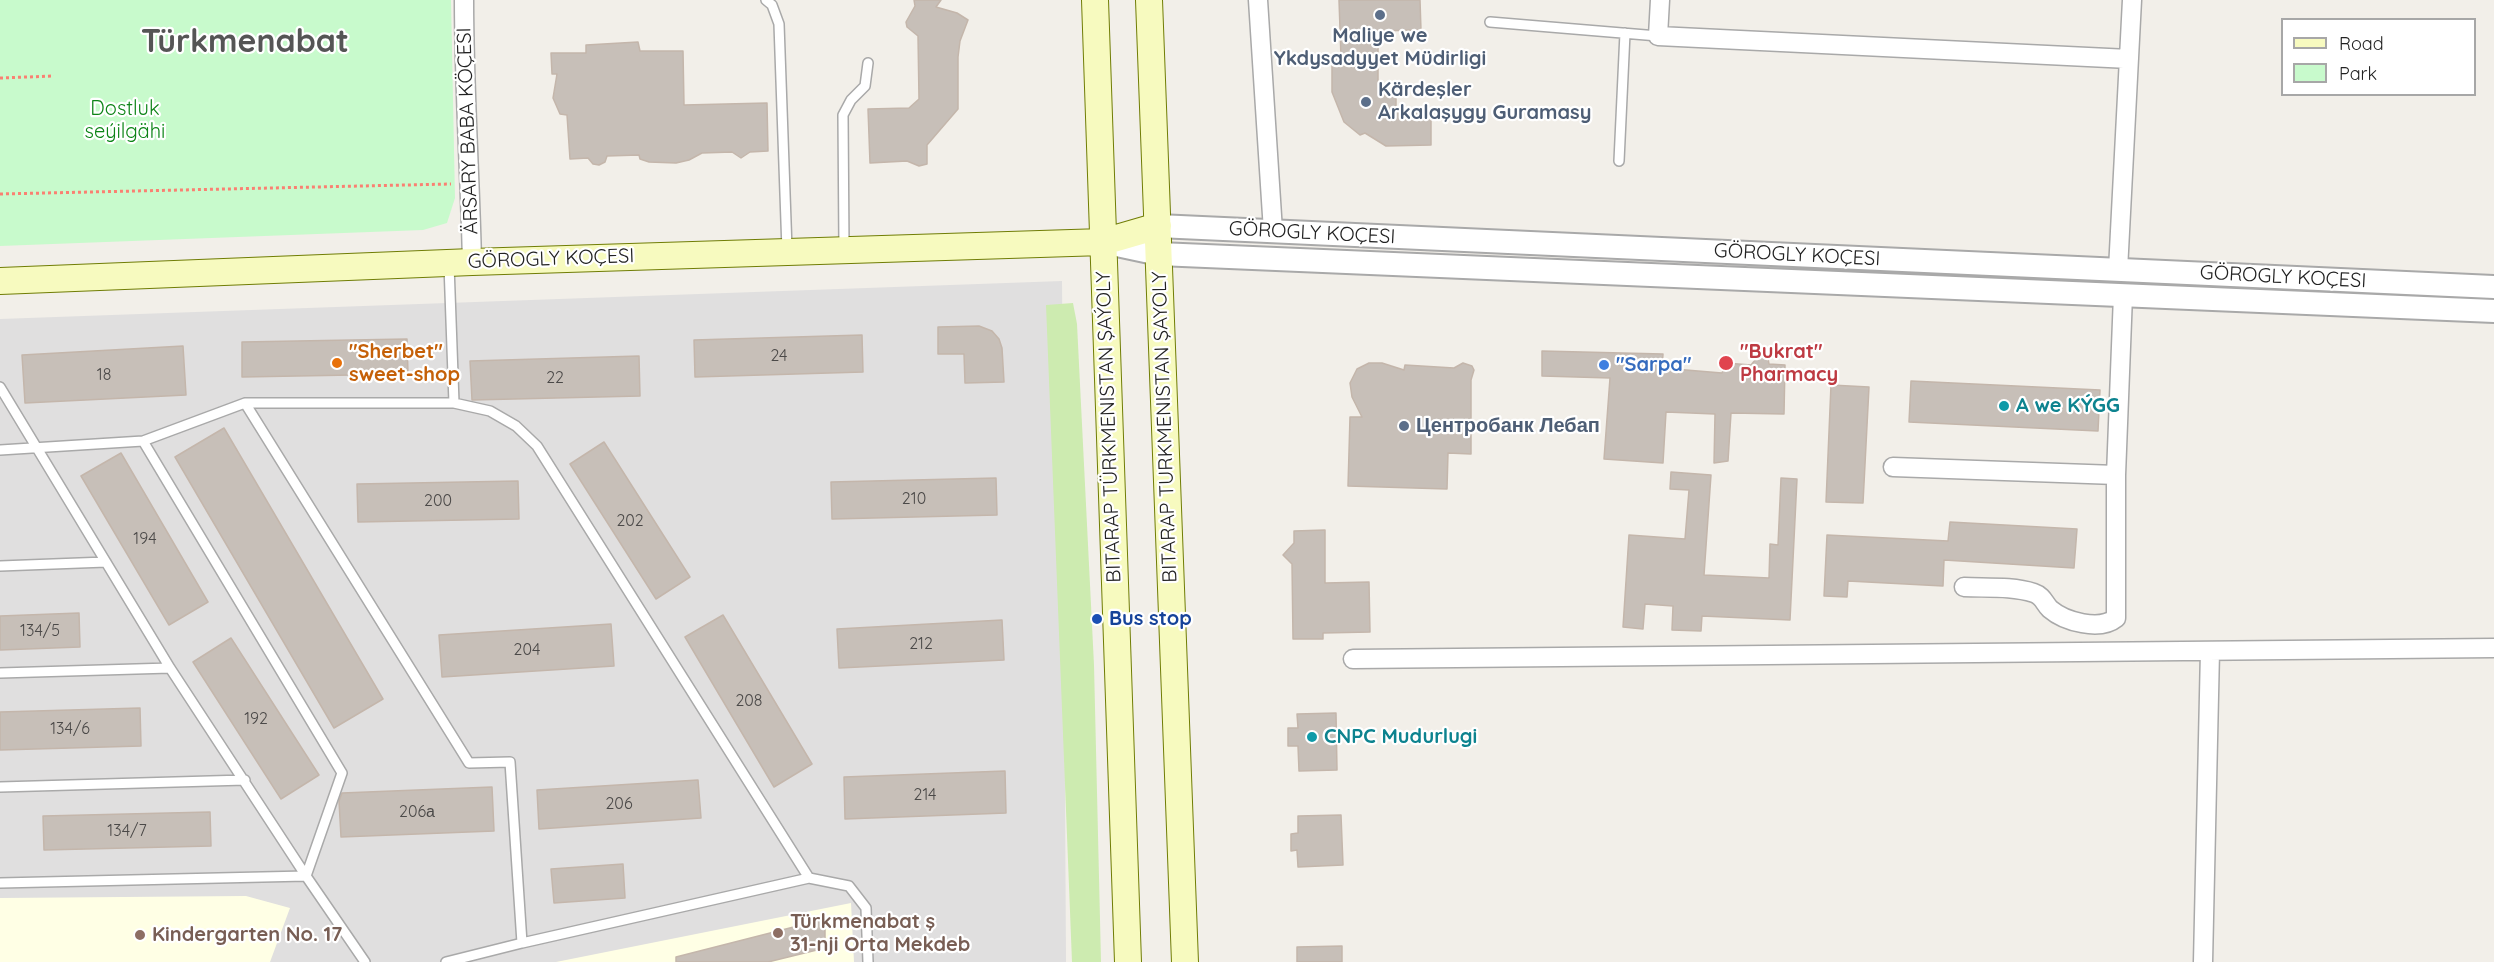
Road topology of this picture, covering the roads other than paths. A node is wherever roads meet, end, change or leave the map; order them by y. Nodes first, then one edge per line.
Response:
1 (464, 0) edge
2 (766, 0) edge
3 (1095, 0) edge
4 (1149, 0) edge
5 (1258, 0) edge
6 (1660, 0) edge
7 (2132, 0) edge
8 (1490, 22) dead end
9 (1625, 33) junction
10 (1658, 36) junction
11 (2129, 59) junction
12 (868, 63) dead end
13 (1619, 161) dead end
14 (1158, 226) junction
15 (1273, 231) junction
16 (1103, 242) junction
17 (844, 250) junction
18 (788, 252) junction
19 (1159, 254) junction
20 (460, 262) junction
21 (2118, 270) junction
22 (0, 281) edge
23 (2494, 287) edge
24 (2123, 295) junction
25 (2494, 311) edge
26 (0, 387) edge
27 (245, 403) junction
28 (454, 403) junction
29 (143, 441) junction
30 (36, 449) junction
31 (0, 450) edge
32 (1893, 467) dead end
33 (2116, 475) junction
34 (106, 562) junction
35 (0, 566) edge
36 (1964, 587) dead end
37 (2494, 648) edge
38 (2210, 651) junction
39 (1353, 659) dead end
40 (170, 668) junction
41 (0, 673) edge
42 (245, 780) junction
43 (0, 787) edge
44 (306, 876) junction
45 (809, 878) junction
46 (0, 883) edge
47 (522, 943) junction
48 (365, 962) edge
49 (446, 962) edge
50 (868, 962) edge
51 (1128, 962) edge
52 (1185, 962) edge
53 (2203, 962) edge

1 - 20 street, ÄRSARY BABA KÖÇESI
2 - 18 lane
3 - 16 main road, BITARAP TÜRKMENISTAN ŞAÝOLY
4 - 14 main road, BITARAP TURKMENISTAN ŞAYOLY
5 - 15 street
6 - 10 street
7 - 11 street
8 - 9 lane
9 - 10 lane
9 - 13 lane
10 - 11 street
11 - 21 street
12 - 17 lane
14 - 15 street, GÖROGLY KOÇESI
14 - 16 main road, GÖROGLY KOÇESI
14 - 19 main road, BITARAP TURKMENISTAN ŞAYOLY
15 - 21 street, GÖROGLY KOÇESI
16 - 17 main road, GÖROGLY KOÇESI
16 - 19 street, GÖROGLY KOÇESI
16 - 51 main road, BITARAP TÜRKMENISTAN ŞAÝOLY
17 - 18 main road, GÖROGLY KOÇESI
18 - 20 main road, GÖROGLY KOÇESI
19 - 24 street, GÖROGLY KOÇESI
19 - 52 main road, BITARAP TURKMENISTAN ŞAYOLY
20 - 22 main road, GÖROGLY KOÇESI
20 - 28 lane
21 - 23 street, GÖROGLY KOÇESI
24 - 25 street, GÖROGLY KOÇESI
24 - 33 street
26 - 30 lane
27 - 28 lane
27 - 29 lane
27 - 47 lane
28 - 45 lane
29 - 30 lane
29 - 44 lane
30 - 31 lane
30 - 34 lane
32 - 33 street
33 - 36 street
34 - 35 lane
34 - 40 lane
37 - 38 street
38 - 39 street
38 - 53 street
40 - 41 lane
40 - 42 lane
42 - 43 lane
42 - 44 lane
44 - 46 lane
44 - 48 lane
45 - 47 lane
45 - 50 lane
47 - 49 lane

